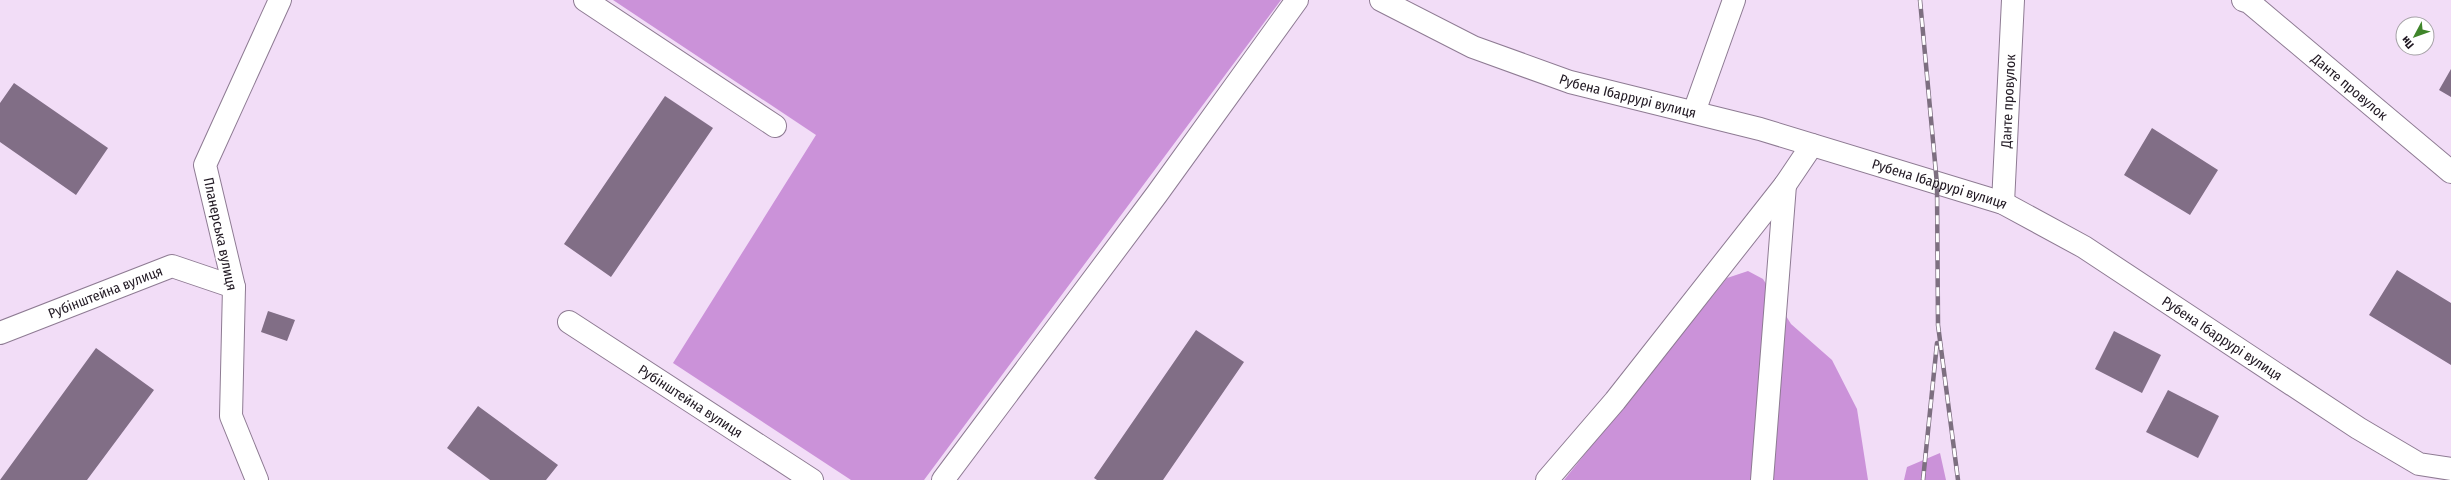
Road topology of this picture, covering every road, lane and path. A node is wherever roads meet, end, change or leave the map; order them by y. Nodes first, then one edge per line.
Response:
1 (280, 0) edge
2 (585, 0) edge
3 (1297, 0) edge
4 (1381, 0) edge
5 (1734, 0) edge
6 (2013, 0) edge
7 (2249, 1) edge
8 (1694, 112) junction
9 (775, 126) dead end
10 (1812, 145) junction
11 (2451, 172) edge
12 (1785, 185) junction
13 (2003, 203) junction
14 (234, 287) junction
15 (569, 322) dead end
16 (0, 333) edge
17 (2451, 469) edge
18 (257, 480) edge
19 (812, 480) edge
20 (943, 480) edge
21 (1547, 480) edge
22 (1762, 480) edge

1 - 14 street, Планерська вулиця
2 - 9 street
3 - 20 street
4 - 8 street, Рубена Ібаррурі вулиця
5 - 8 street
6 - 13 street, Данте провулок
7 - 11 street, Данте провулок
8 - 10 street, Рубена Ібаррурі вулиця
10 - 12 street
10 - 13 street, Рубена Ібаррурі вулиця
12 - 21 street
12 - 22 street
13 - 17 street, Рубена Ібаррурі вулиця
14 - 16 street, Рубінштейна вулиця
14 - 18 street, Планерська вулиця
15 - 19 street, Рубінштейна вулиця

